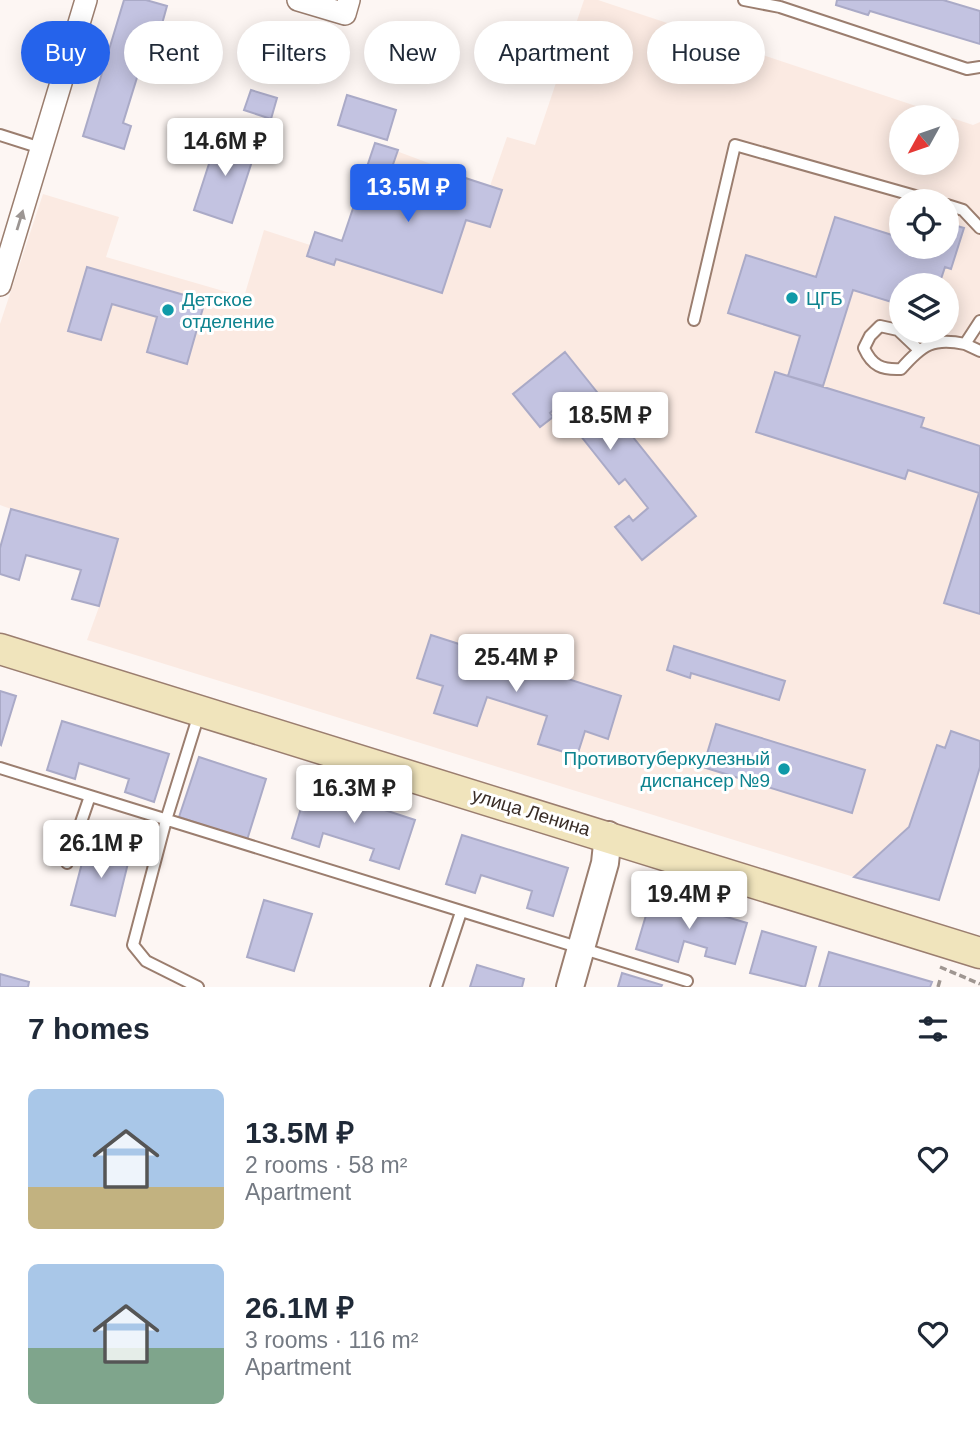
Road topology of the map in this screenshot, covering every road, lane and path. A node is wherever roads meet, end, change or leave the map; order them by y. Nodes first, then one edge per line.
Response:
1 (86, 0) edge
2 (298, 0) edge
3 (349, 0) edge
4 (744, 0) edge
5 (799, 0) edge
6 (799, 13) junction
7 (980, 67) edge
8 (0, 135) edge
9 (41, 148) junction
10 (891, 189) edge
11 (959, 209) edge
12 (980, 228) edge
13 (0, 285) edge
14 (694, 320) dead end
15 (980, 321) edge
16 (965, 344) junction
17 (918, 349) junction
18 (980, 351) edge
19 (0, 649) edge
20 (200, 710) junction
21 (0, 768) edge
22 (90, 796) junction
23 (166, 820) junction
24 (608, 835) junction
25 (67, 863) dead end
26 (461, 912) junction
27 (582, 949) junction
28 (980, 951) edge
29 (936, 965) dead end
30 (940, 980) dead end
31 (687, 981) dead end
32 (980, 984) edge
33 (198, 987) edge
34 (436, 987) edge
35 (570, 987) edge
36 (938, 987) edge

1 - 9 street
2 - 3 street
4 - 6 lane
5 - 6 lane
6 - 7 lane
8 - 9 lane
13 -> 9 street
10 - 14 lane
11 - 12 lane
15 - 16 lane
16 - 17 lane
16 - 18 lane
17 - 17 lane
19 - 20 main road, улица Ленина
20 - 23 lane
20 - 24 main road, улица Ленина
21 - 22 lane
22 - 23 lane
22 - 25 lane
23 - 26 lane
23 - 33 lane
24 - 27 street
24 - 28 main road, улица Ленина
26 - 27 lane
26 - 34 lane
27 - 31 lane
27 - 35 street
29 - 32 path
30 - 36 path

